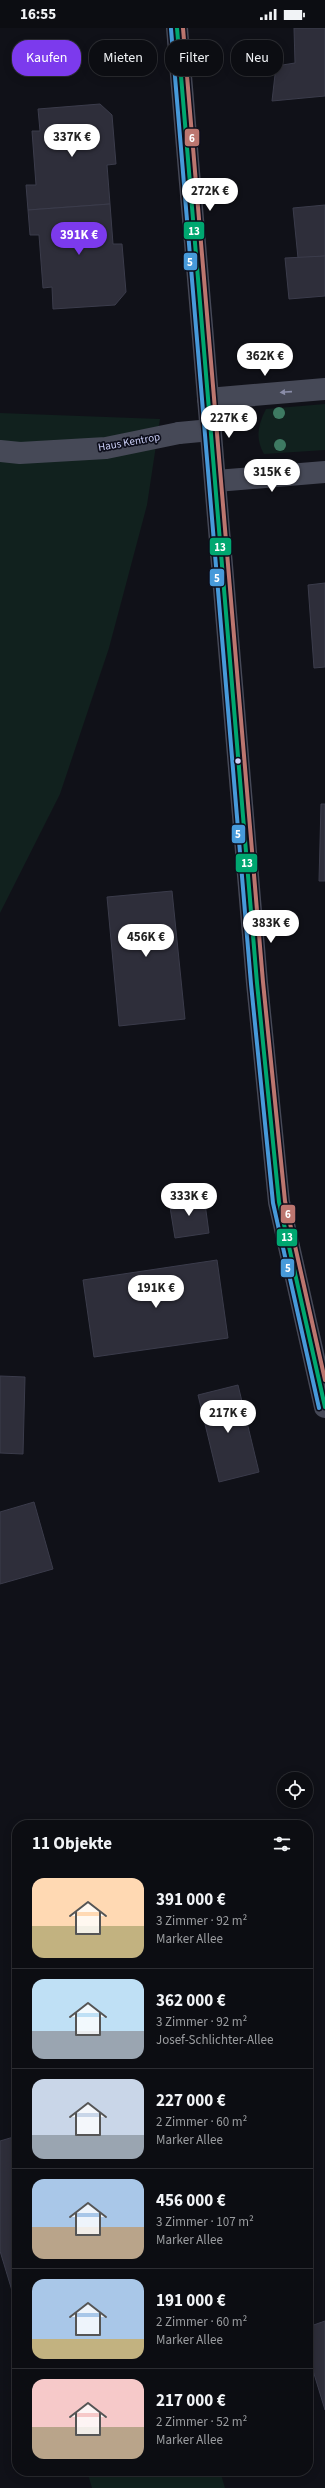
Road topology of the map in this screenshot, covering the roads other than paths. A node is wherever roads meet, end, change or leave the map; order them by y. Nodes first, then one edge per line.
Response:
1 (177, 28) edge
2 (325, 389) edge
3 (208, 399) junction
4 (211, 430) junction
5 (0, 451) edge
6 (325, 472) edge
7 (216, 481) junction
8 (325, 1407) edge

1 - 3 street
2 -> 3 street
3 - 4 street
4 - 5 street, Haus Kentrop
4 - 7 street
6 - 7 street
7 - 8 street

